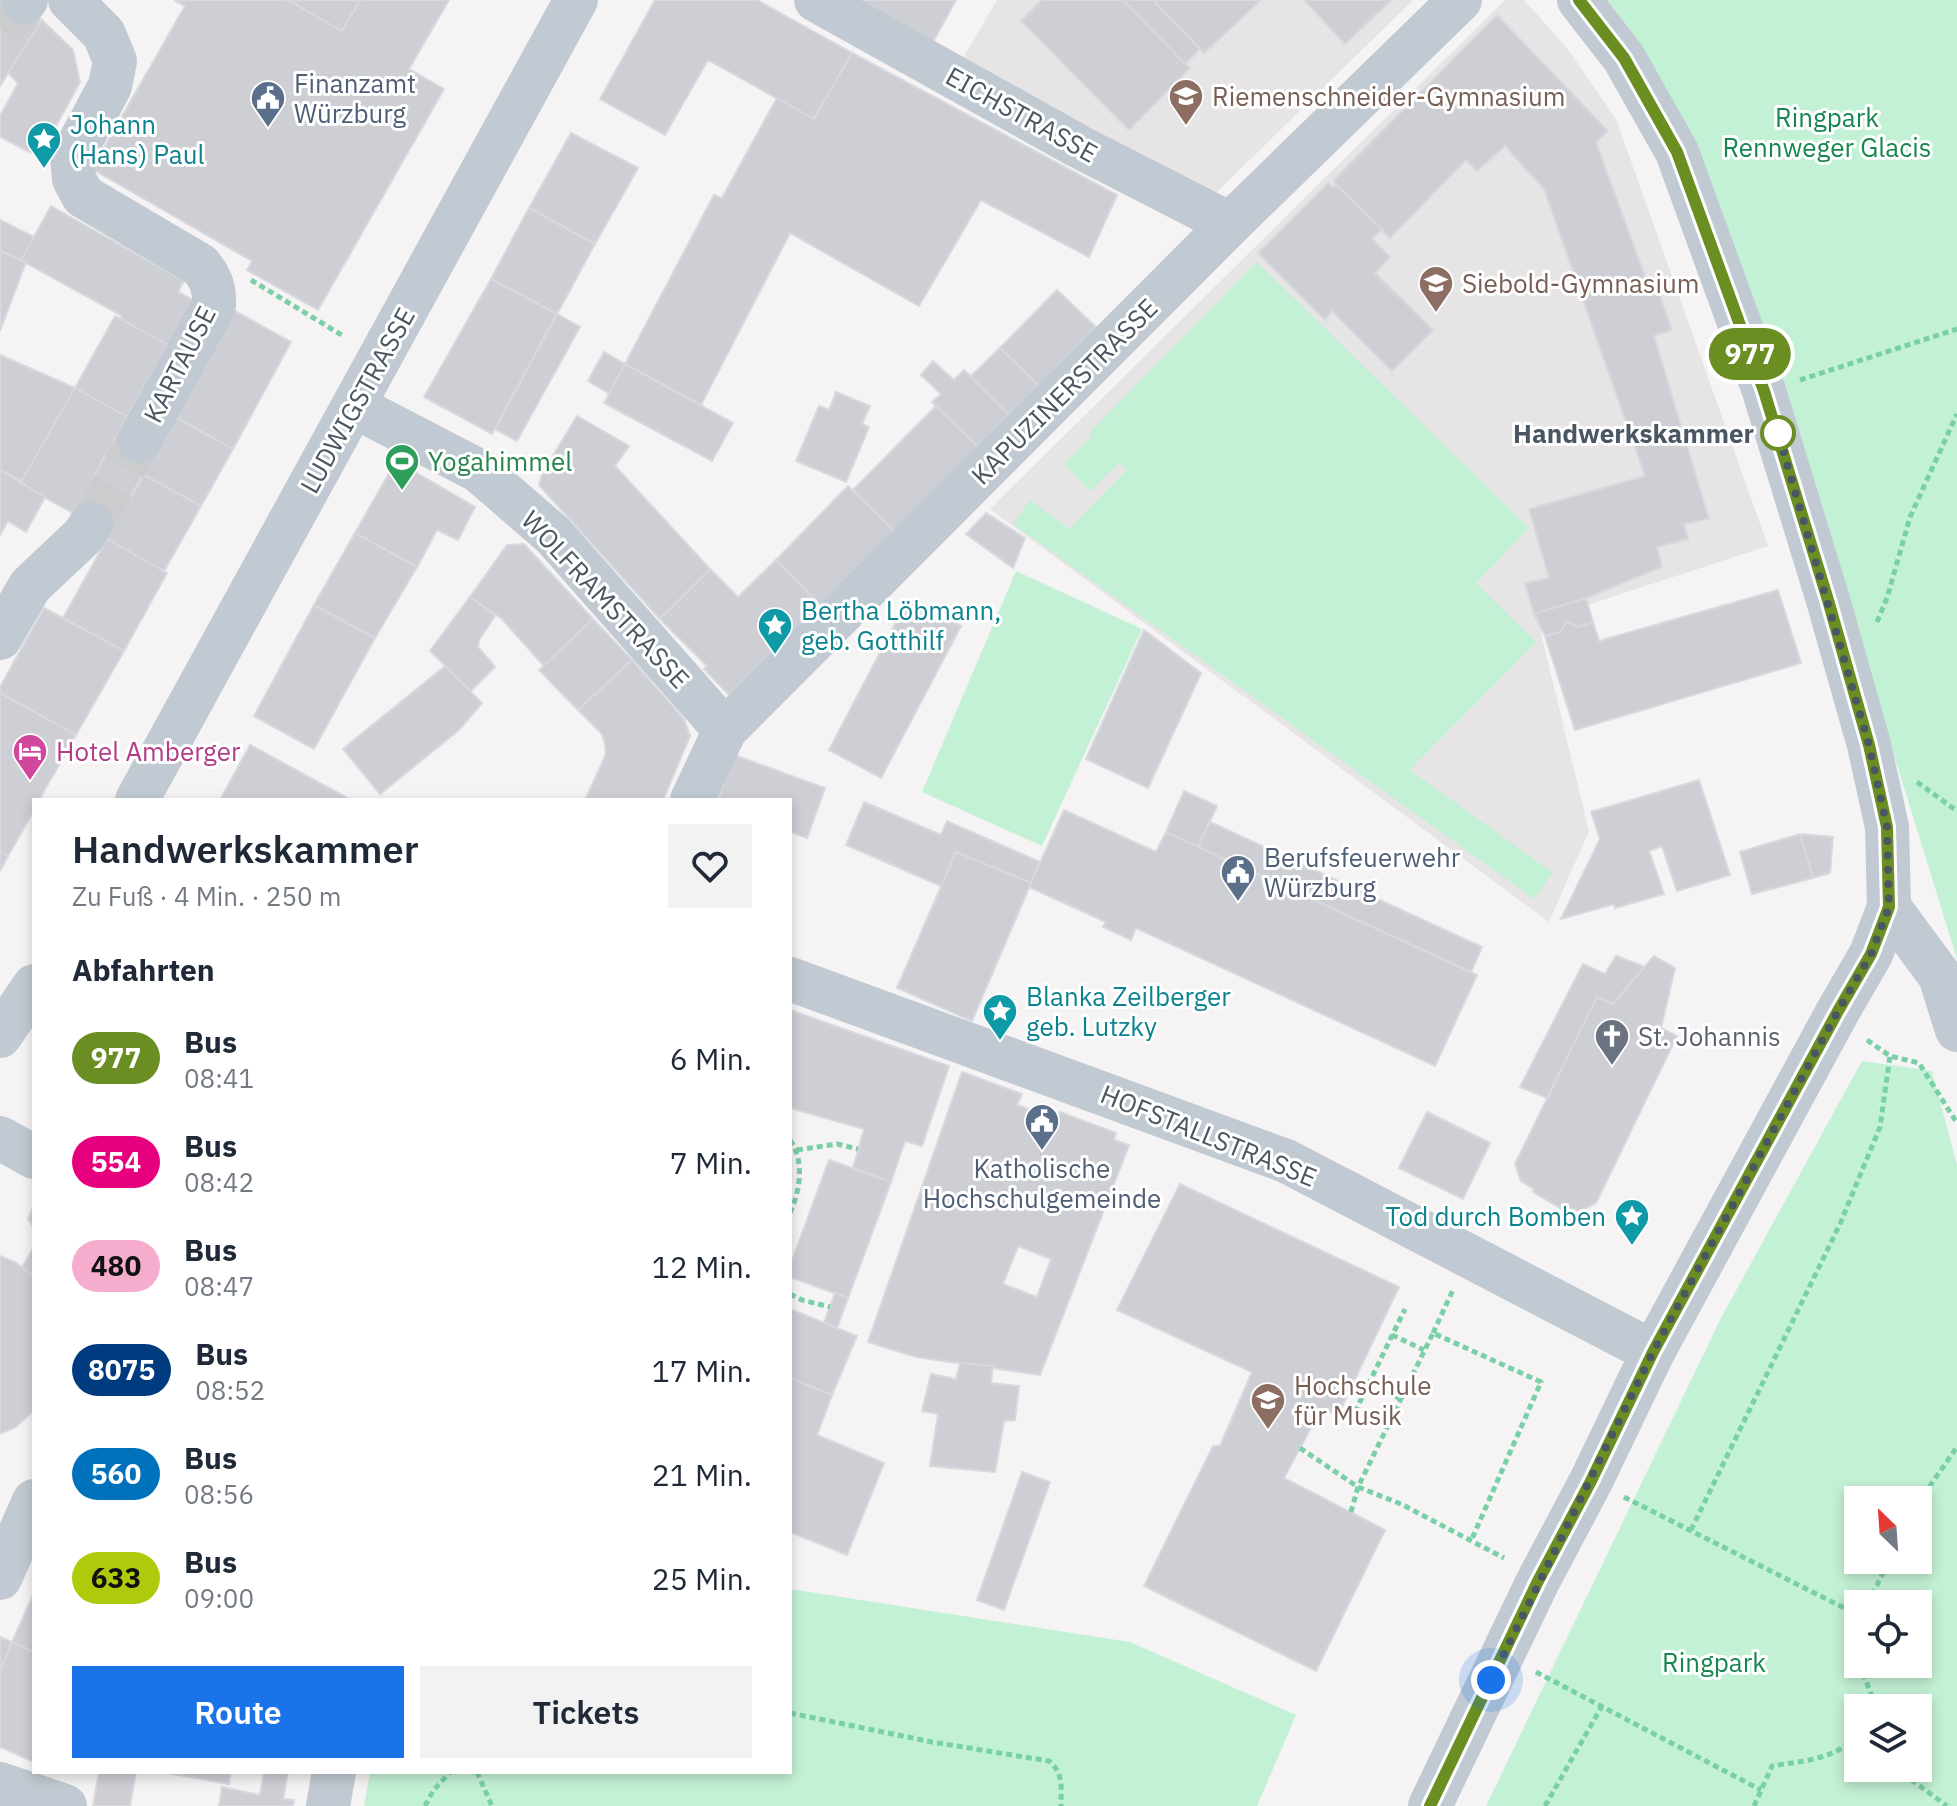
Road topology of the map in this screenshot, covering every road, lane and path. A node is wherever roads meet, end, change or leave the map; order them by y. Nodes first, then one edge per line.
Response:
1 (70, 0) edge
2 (576, 0) edge
3 (816, 0) edge
4 (1460, 0) edge
5 (1579, 0) edge
6 (1230, 224) junction
7 (247, 278) dead end
8 (1957, 329) edge
9 (380, 358) junction
10 (1764, 391) junction
11 (354, 406) junction
12 (1957, 414) edge
13 (139, 441) tunnel mouth
14 (91, 524) tunnel mouth
15 (1875, 626) dead end
16 (0, 638) edge
17 (725, 730) junction
18 (138, 798) edge
19 (693, 798) edge
20 (1889, 907) junction
21 (792, 980) edge
22 (32, 989) edge
23 (1957, 1030) edge
24 (0, 1036) edge
25 (1957, 1123) edge
26 (0, 1138) edge
27 (792, 1143) edge
28 (858, 1149) dead end
29 (797, 1150) junction
30 (32, 1156) edge
31 (792, 1208) edge
32 (792, 1295) edge
33 (1449, 1299) dead end
34 (830, 1307) dead end
35 (1405, 1309) dead end
36 (1433, 1333) junction
37 (1392, 1335) junction
38 (1424, 1350) junction
39 (1653, 1352) junction
40 (1368, 1384) junction
41 (1401, 1399) junction
42 (1355, 1412) dead end
43 (1957, 1447) edge
44 (1300, 1448) dead end
45 (1591, 1481) junction
46 (1930, 1486) edge
47 (1358, 1487) junction
48 (32, 1506) edge
49 (1351, 1512) dead end
50 (1691, 1530) junction
51 (0, 1578) edge
52 (1844, 1608) edge
53 (1503, 1655) junction
54 (1602, 1706) junction
55 (792, 1713) edge
56 (1844, 1746) edge
57 (334, 1774) edge
58 (448, 1774) edge
59 (478, 1774) edge
60 (1914, 1782) edge
61 (0, 1784) edge
62 (1761, 1790) junction
63 (55, 1793) edge
64 (328, 1806) edge
65 (425, 1806) edge
66 (492, 1806) edge
67 (1061, 1806) edge
68 (1430, 1806) edge
69 (1545, 1806) edge
70 (1754, 1806) edge
71 (1947, 1806) edge

1 - 13 street, KARTAUSE
2 - 9 street, LUDWIGSTRASSE
3 - 6 street, EICHSTRASSE
4 - 6 street, KAPUZINERSTRASSE
5 - 10 street
6 - 17 street, KAPUZINERSTRASSE
7 - 9 path
8 - 10 path
9 - 11 street, LUDWIGSTRASSE
10 - 20 street
11 - 17 street, WOLFRAMSTRASSE
11 - 18 street, LUDWIGSTRASSE
12 - 15 path
14 - 16 street
17 - 19 street, KAPUZINERSTRASSE
20 - 23 street
20 - 39 street
21 - 39 street, HOFSTALLSTRASSE
22 - 24 street
25 - 50 path
26 - 30 street
27 - 29 path
28 - 29 path
29 - 31 path
32 - 34 path
33 - 36 path
35 - 37 path
36 - 38 path
36 - 47 path
37 - 38 path
37 - 40 path
38 - 41 path
39 - 45 street
40 - 41 path
40 - 42 path
41 - 47 path
43 - 46 path
44 - 47 path
45 - 50 path
45 - 53 street
47 - 49 path
48 - 51 street
50 - 52 path
53 - 54 path
53 - 68 street
54 - 62 path
54 - 69 path
55 - 67 path
56 - 62 path
57 - 64 street
58 - 65 path
59 - 66 path
60 - 71 path
61 - 63 street
62 - 70 path

